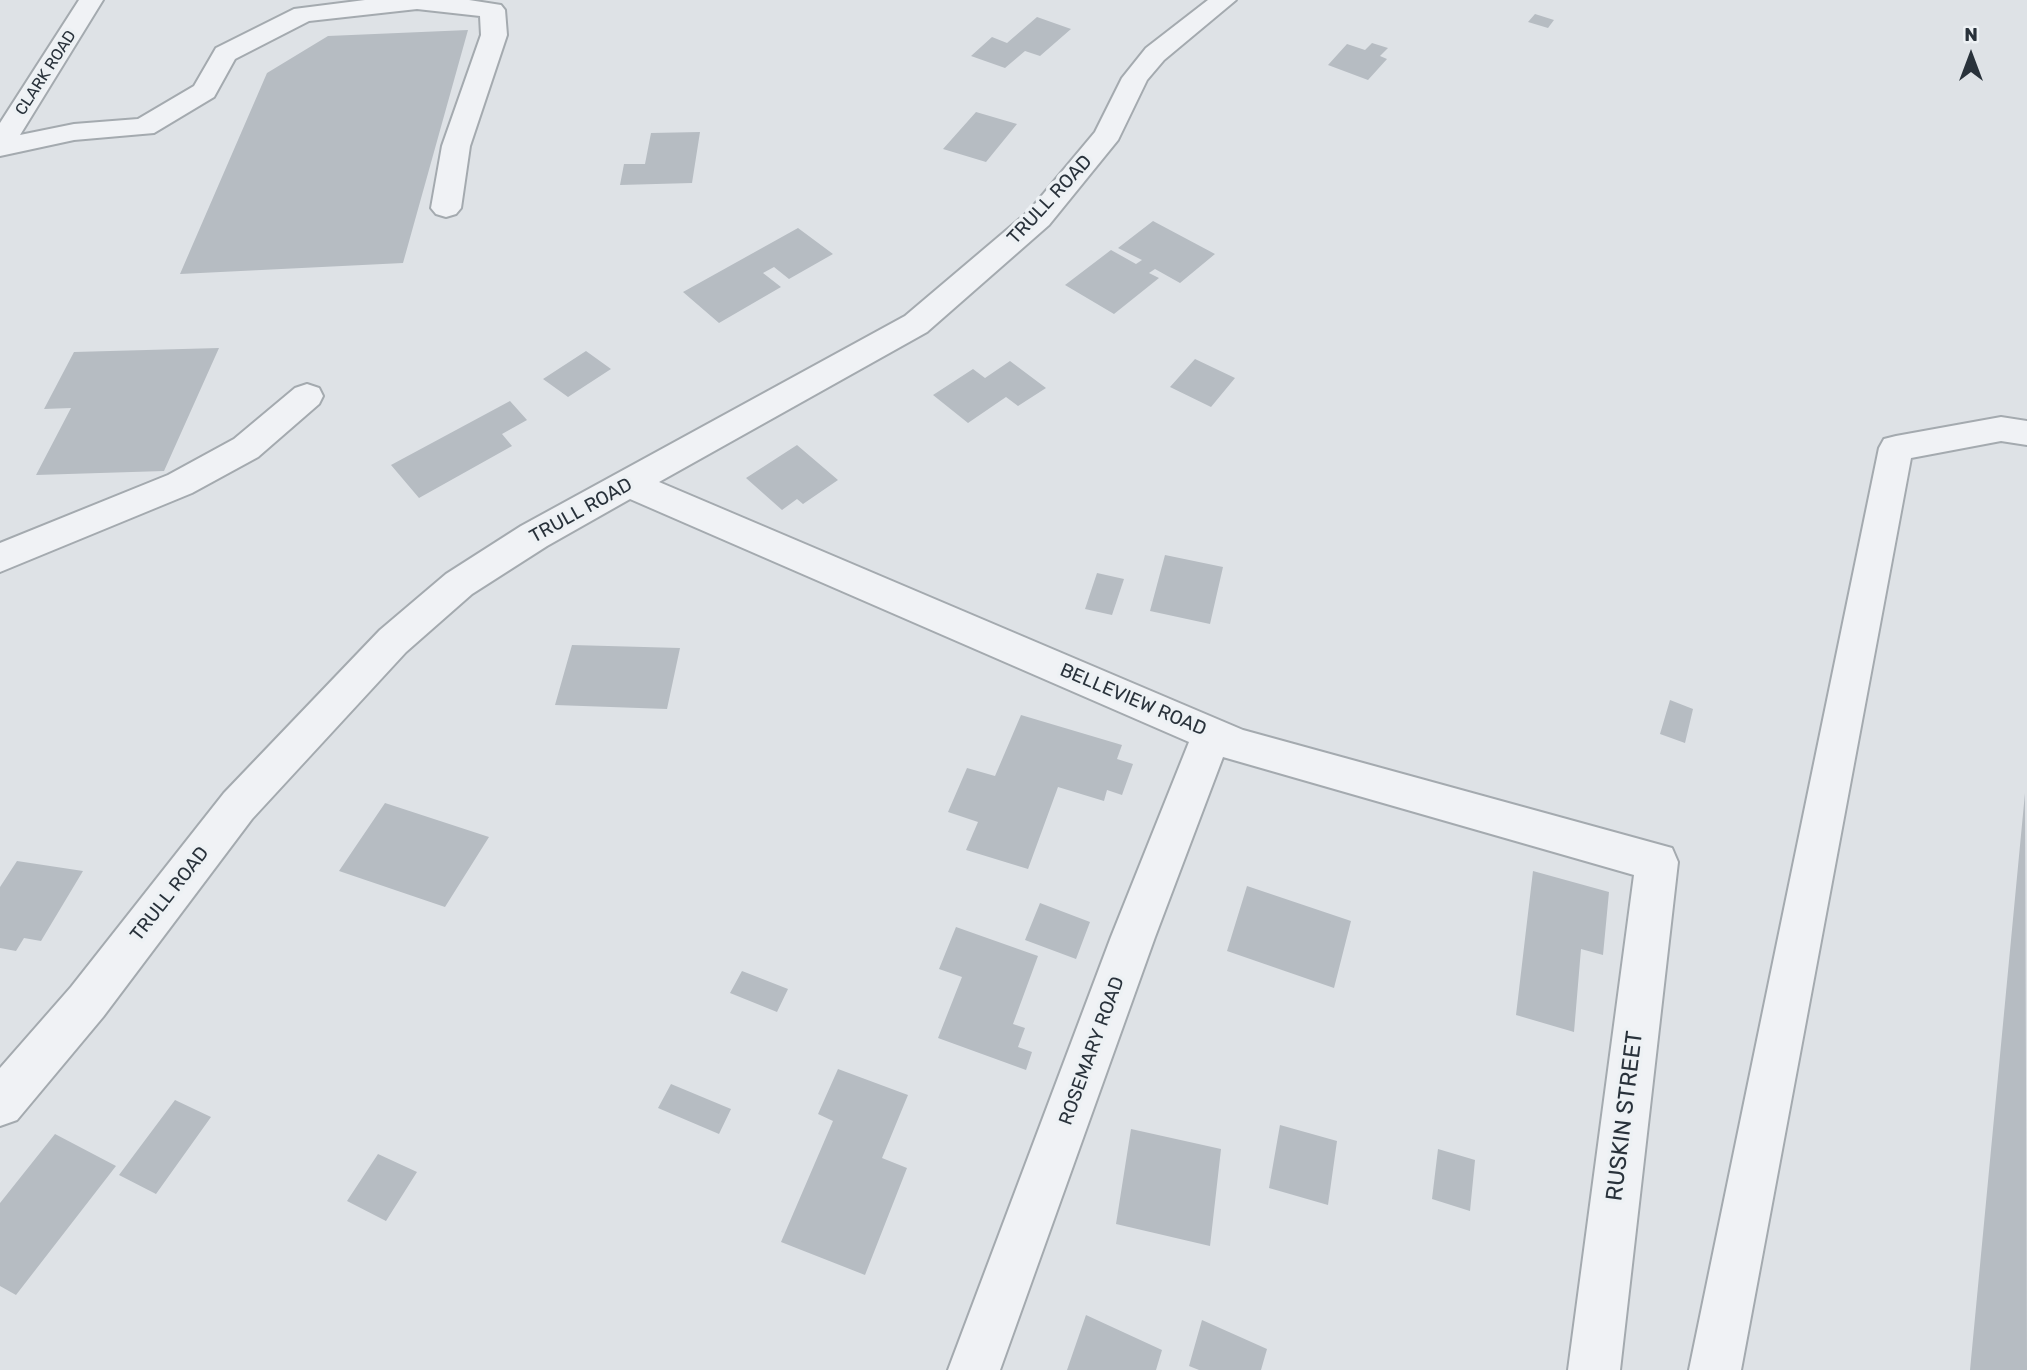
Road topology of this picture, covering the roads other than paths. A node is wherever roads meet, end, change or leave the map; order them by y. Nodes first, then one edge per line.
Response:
1 (91, 0) edge
2 (1224, 0) edge
3 (10, 112) edge
4 (0, 146) edge
5 (446, 208) dead end
6 (307, 396) dead end
7 (2027, 433) edge
8 (629, 484) junction
9 (0, 558) edge
10 (1212, 734) junction
11 (1657, 862) joint
12 (0, 1103) edge
13 (974, 1370) edge
14 (1594, 1370) edge
15 (1716, 1370) edge

1 - 3 street, CLARK ROAD
2 - 8 street, TRULL ROAD
3 - 4 street, CLARK ROAD
4 - 5 street
6 - 9 street
7 - 15 street
8 - 10 street, BELLEVIEW ROAD
8 - 12 street, TRULL ROAD
10 - 11 street, BELLEVIEW ROAD
10 - 13 street, ROSEMARY ROAD
11 - 14 street, RUSKIN STREET

